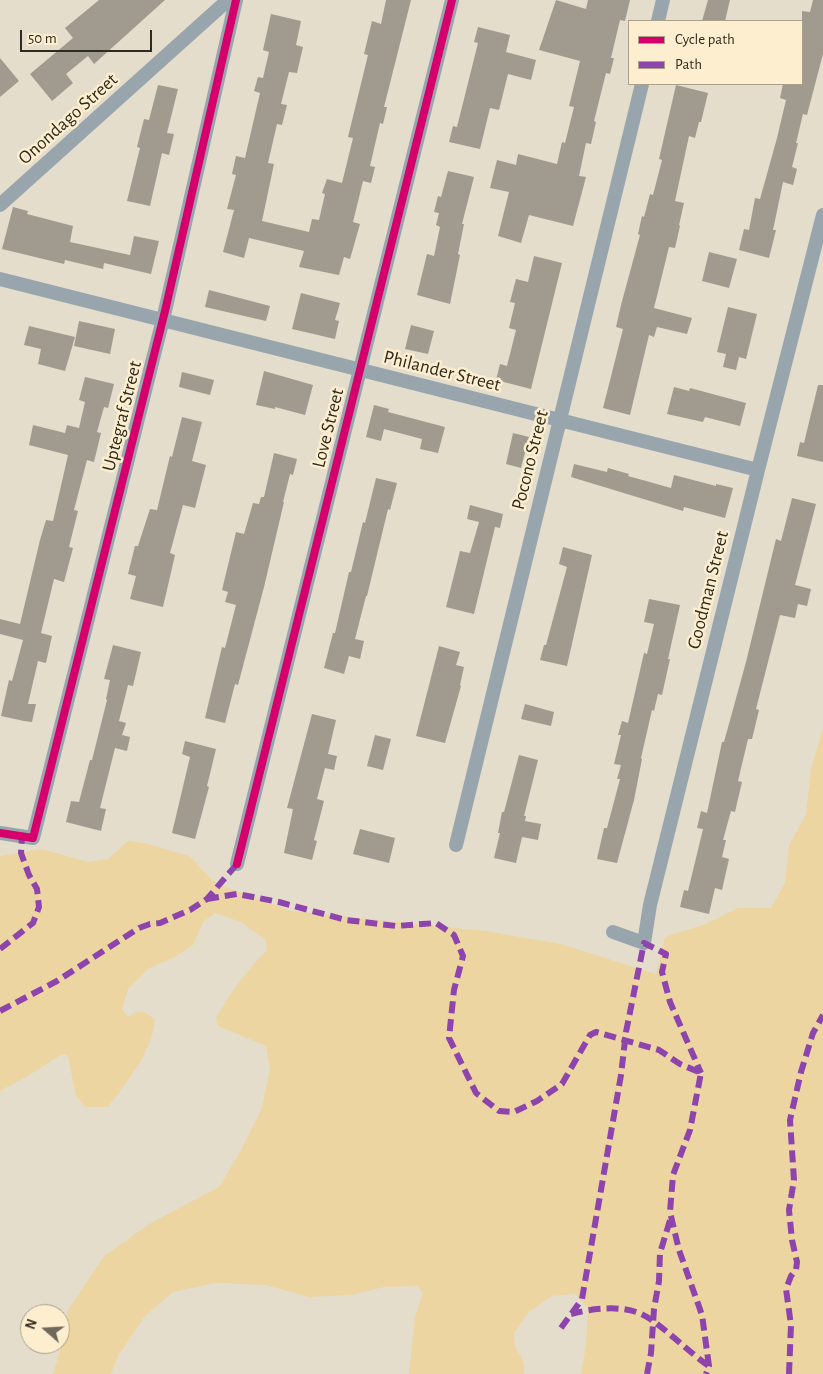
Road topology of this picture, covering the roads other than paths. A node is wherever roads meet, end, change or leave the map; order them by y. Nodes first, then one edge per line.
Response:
1 (228, 0) edge
2 (236, 0) edge
3 (452, 0) edge
4 (663, 0) edge
5 (658, 20) edge
6 (642, 85) edge
7 (0, 205) edge
8 (823, 215) edge
9 (0, 279) edge
10 (163, 320) junction
11 (359, 370) junction
12 (559, 419) junction
13 (758, 470) junction
14 (0, 833) edge
15 (456, 845) dead end
16 (237, 864) dead end
17 (613, 932) dead end

1 - 7 street, Onondago Street
2 - 10 street, Uptegraf Street
3 - 11 street, Love Street
4 - 5 street
6 - 12 street, Pocono Street
8 - 13 street, Goodman Street
9 - 10 street, Philander Street
10 - 11 street, Philander Street
10 - 14 street, Uptegraf Street
11 - 12 street, Philander Street
11 - 16 street, Love Street
12 - 13 street, Philander Street
12 - 15 street, Pocono Street
13 - 17 street, Goodman Street

